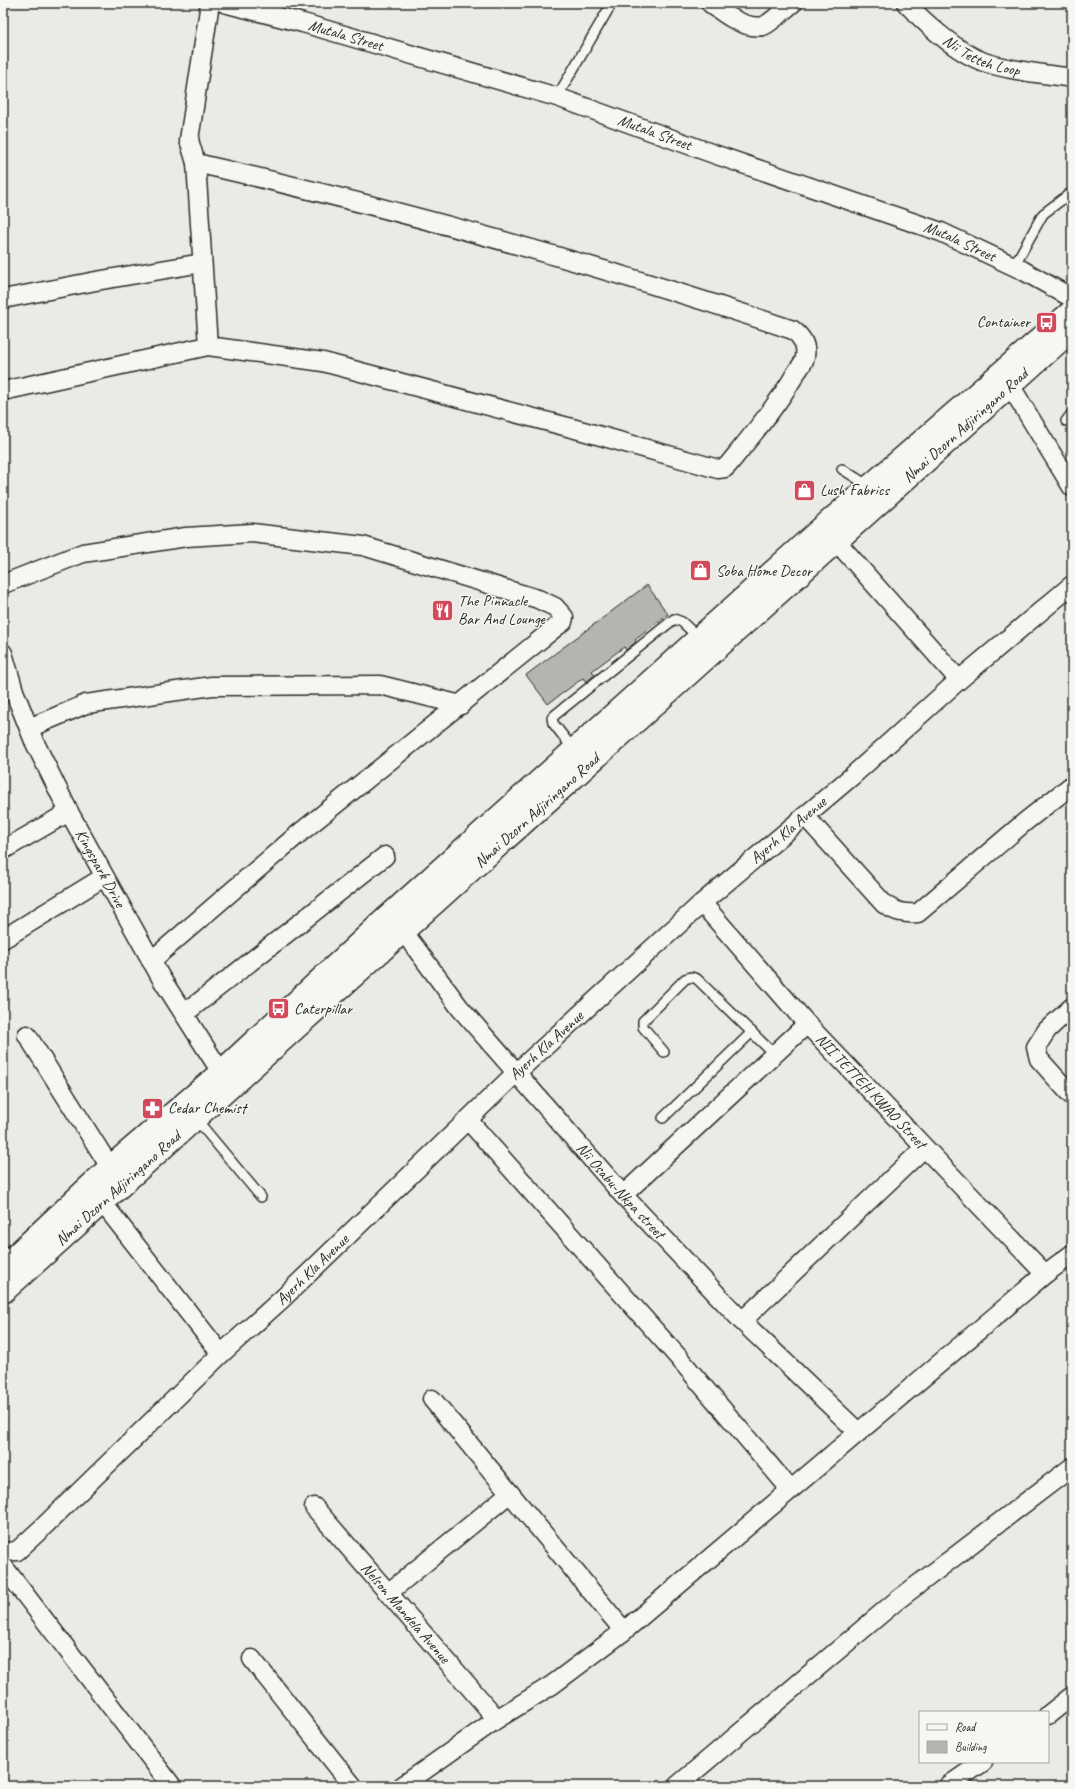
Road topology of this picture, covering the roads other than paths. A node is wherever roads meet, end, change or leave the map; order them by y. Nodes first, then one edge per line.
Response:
1 (210, 3) edge
2 (224, 3) edge
3 (612, 3) edge
4 (710, 3) edge
5 (793, 3) edge
6 (906, 3) edge
7 (1072, 78) edge
8 (558, 96) junction
9 (196, 163) junction
10 (1072, 192) edge
11 (202, 263) junction
12 (1014, 266) junction
13 (1072, 298) edge
14 (3, 299) edge
15 (1072, 311) edge
16 (1072, 330) edge
17 (208, 346) junction
18 (1010, 385) junction
19 (3, 392) edge
20 (842, 469) dead end
21 (869, 486) junction
22 (1072, 487) edge
23 (837, 542) junction
24 (3, 584) edge
25 (1072, 585) edge
26 (725, 627) junction
27 (699, 638) junction
28 (3, 653) edge
29 (958, 680) junction
30 (8, 694) edge
31 (460, 705) junction
32 (29, 728) junction
33 (574, 750) junction
34 (1072, 785) edge
35 (69, 812) junction
36 (805, 816) junction
37 (3, 850) edge
38 (385, 856) dead end
39 (104, 877) junction
40 (702, 903) junction
41 (403, 931) junction
42 (3, 939) edge
43 (151, 961) junction
44 (1072, 1007) edge
45 (184, 1014) junction
46 (807, 1024) junction
47 (752, 1032) junction
48 (27, 1035) dead end
49 (664, 1052) dead end
50 (775, 1055) junction
51 (221, 1072) junction
52 (516, 1073) junction
53 (1072, 1096) edge
54 (663, 1118) dead end
55 (196, 1119) junction
56 (468, 1120) junction
57 (924, 1148) junction
58 (110, 1167) junction
59 (623, 1195) junction
60 (261, 1196) dead end
61 (102, 1202) junction
62 (1072, 1254) edge
63 (5, 1261) edge
64 (1044, 1274) junction
65 (3, 1292) edge
66 (742, 1321) junction
67 (221, 1354) junction
68 (432, 1399) dead end
69 (858, 1432) junction
70 (1072, 1467) edge
71 (790, 1489) junction
72 (510, 1492) junction
73 (314, 1507) dead end
74 (3, 1552) edge
75 (3, 1566) edge
76 (388, 1593) junction
77 (624, 1631) junction
78 (252, 1659) dead end
79 (1072, 1696) edge
80 (1049, 1714) edge
81 (497, 1719) junction
82 (982, 1763) edge
83 (172, 1786) edge
84 (353, 1786) edge
85 (402, 1786) edge
86 (677, 1786) edge
87 (948, 1786) edge

1 - 9 street
2 - 8 street, Mutala Street
3 - 8 lane
4 - 5 street
6 - 7 street, Nii Tetteh Loop
8 - 12 street, Mutala Street
9 - 11 street
9 - 17 street
10 - 12 lane
11 - 14 street
11 - 17 street
12 - 13 street, Mutala Street
15 - 21 main road, Nmai Dzorn Adjiringano Road
16 - 18 main road, Nmai Dzorn Adjiringano Road
17 - 19 street
18 - 22 street
18 - 23 main road, Nmai Dzorn Adjiringano Road
20 - 21 lane
21 - 26 main road, Nmai Dzorn Adjiringano Road
23 - 26 main road, Nmai Dzorn Adjiringano Road
23 - 29 street
24 - 31 street
25 - 29 street, Ayerh Kla Avenue
26 - 27 main road, Nmai Dzorn Adjiringano Road
26 - 41 main road, Nmai Dzorn Adjiringano Road
27 - 33 main road, Nmai Dzorn Adjiringano Road
27 - 33 lane
28 - 30 street, Kingspark Drive
29 - 36 street, Ayerh Kla Avenue
30 - 32 street, Kingspark Drive
31 - 32 street
31 - 43 street
32 - 35 street, Kingspark Drive
33 - 51 main road, Nmai Dzorn Adjiringano Road
34 - 36 street
35 - 37 street
35 - 39 street, Kingspark Drive
36 - 40 street, Ayerh Kla Avenue
38 - 45 street
39 - 42 street
39 - 43 street, Kingspark Drive
40 - 46 street, NII TETTEH KWAO Street
40 - 52 street, Ayerh Kla Avenue
41 - 52 street, Nii Osabu-Nkpa street
41 - 55 main road, Nmai Dzorn Adjiringano Road
43 - 45 street, Kingspark Drive
44 - 53 street
45 - 51 street, Kingspark Drive
46 - 50 street
46 - 57 street, NII TETTEH KWAO Street
47 - 49 lane
47 - 50 lane
47 - 54 lane
48 - 58 street
50 - 59 street
51 - 58 main road, Nmai Dzorn Adjiringano Road
52 - 56 street, Ayerh Kla Avenue
52 - 59 street, Nii Osabu-Nkpa street
55 - 60 lane
55 - 61 main road, Nmai Dzorn Adjiringano Road
56 - 67 street, Ayerh Kla Avenue
56 - 71 street
57 - 64 street, NII TETTEH KWAO Street
57 - 66 street
58 - 63 main road, Nmai Dzorn Adjiringano Road
59 - 66 street, Nii Osabu-Nkpa street
61 - 65 main road, Nmai Dzorn Adjiringano Road
61 - 67 street
62 - 64 street
64 - 69 street
66 - 69 street, Nii Osabu-Nkpa street
67 - 74 street, Ayerh Kla Avenue
68 - 72 street
69 - 71 street
70 - 86 street
71 - 77 street
72 - 76 street
72 - 77 street
73 - 76 street, Nelson Mandela Avenue
75 - 83 street
76 - 81 street, Nelson Mandela Avenue
77 - 81 street
78 - 84 street
79 - 80 street
81 - 85 street
82 - 87 street

